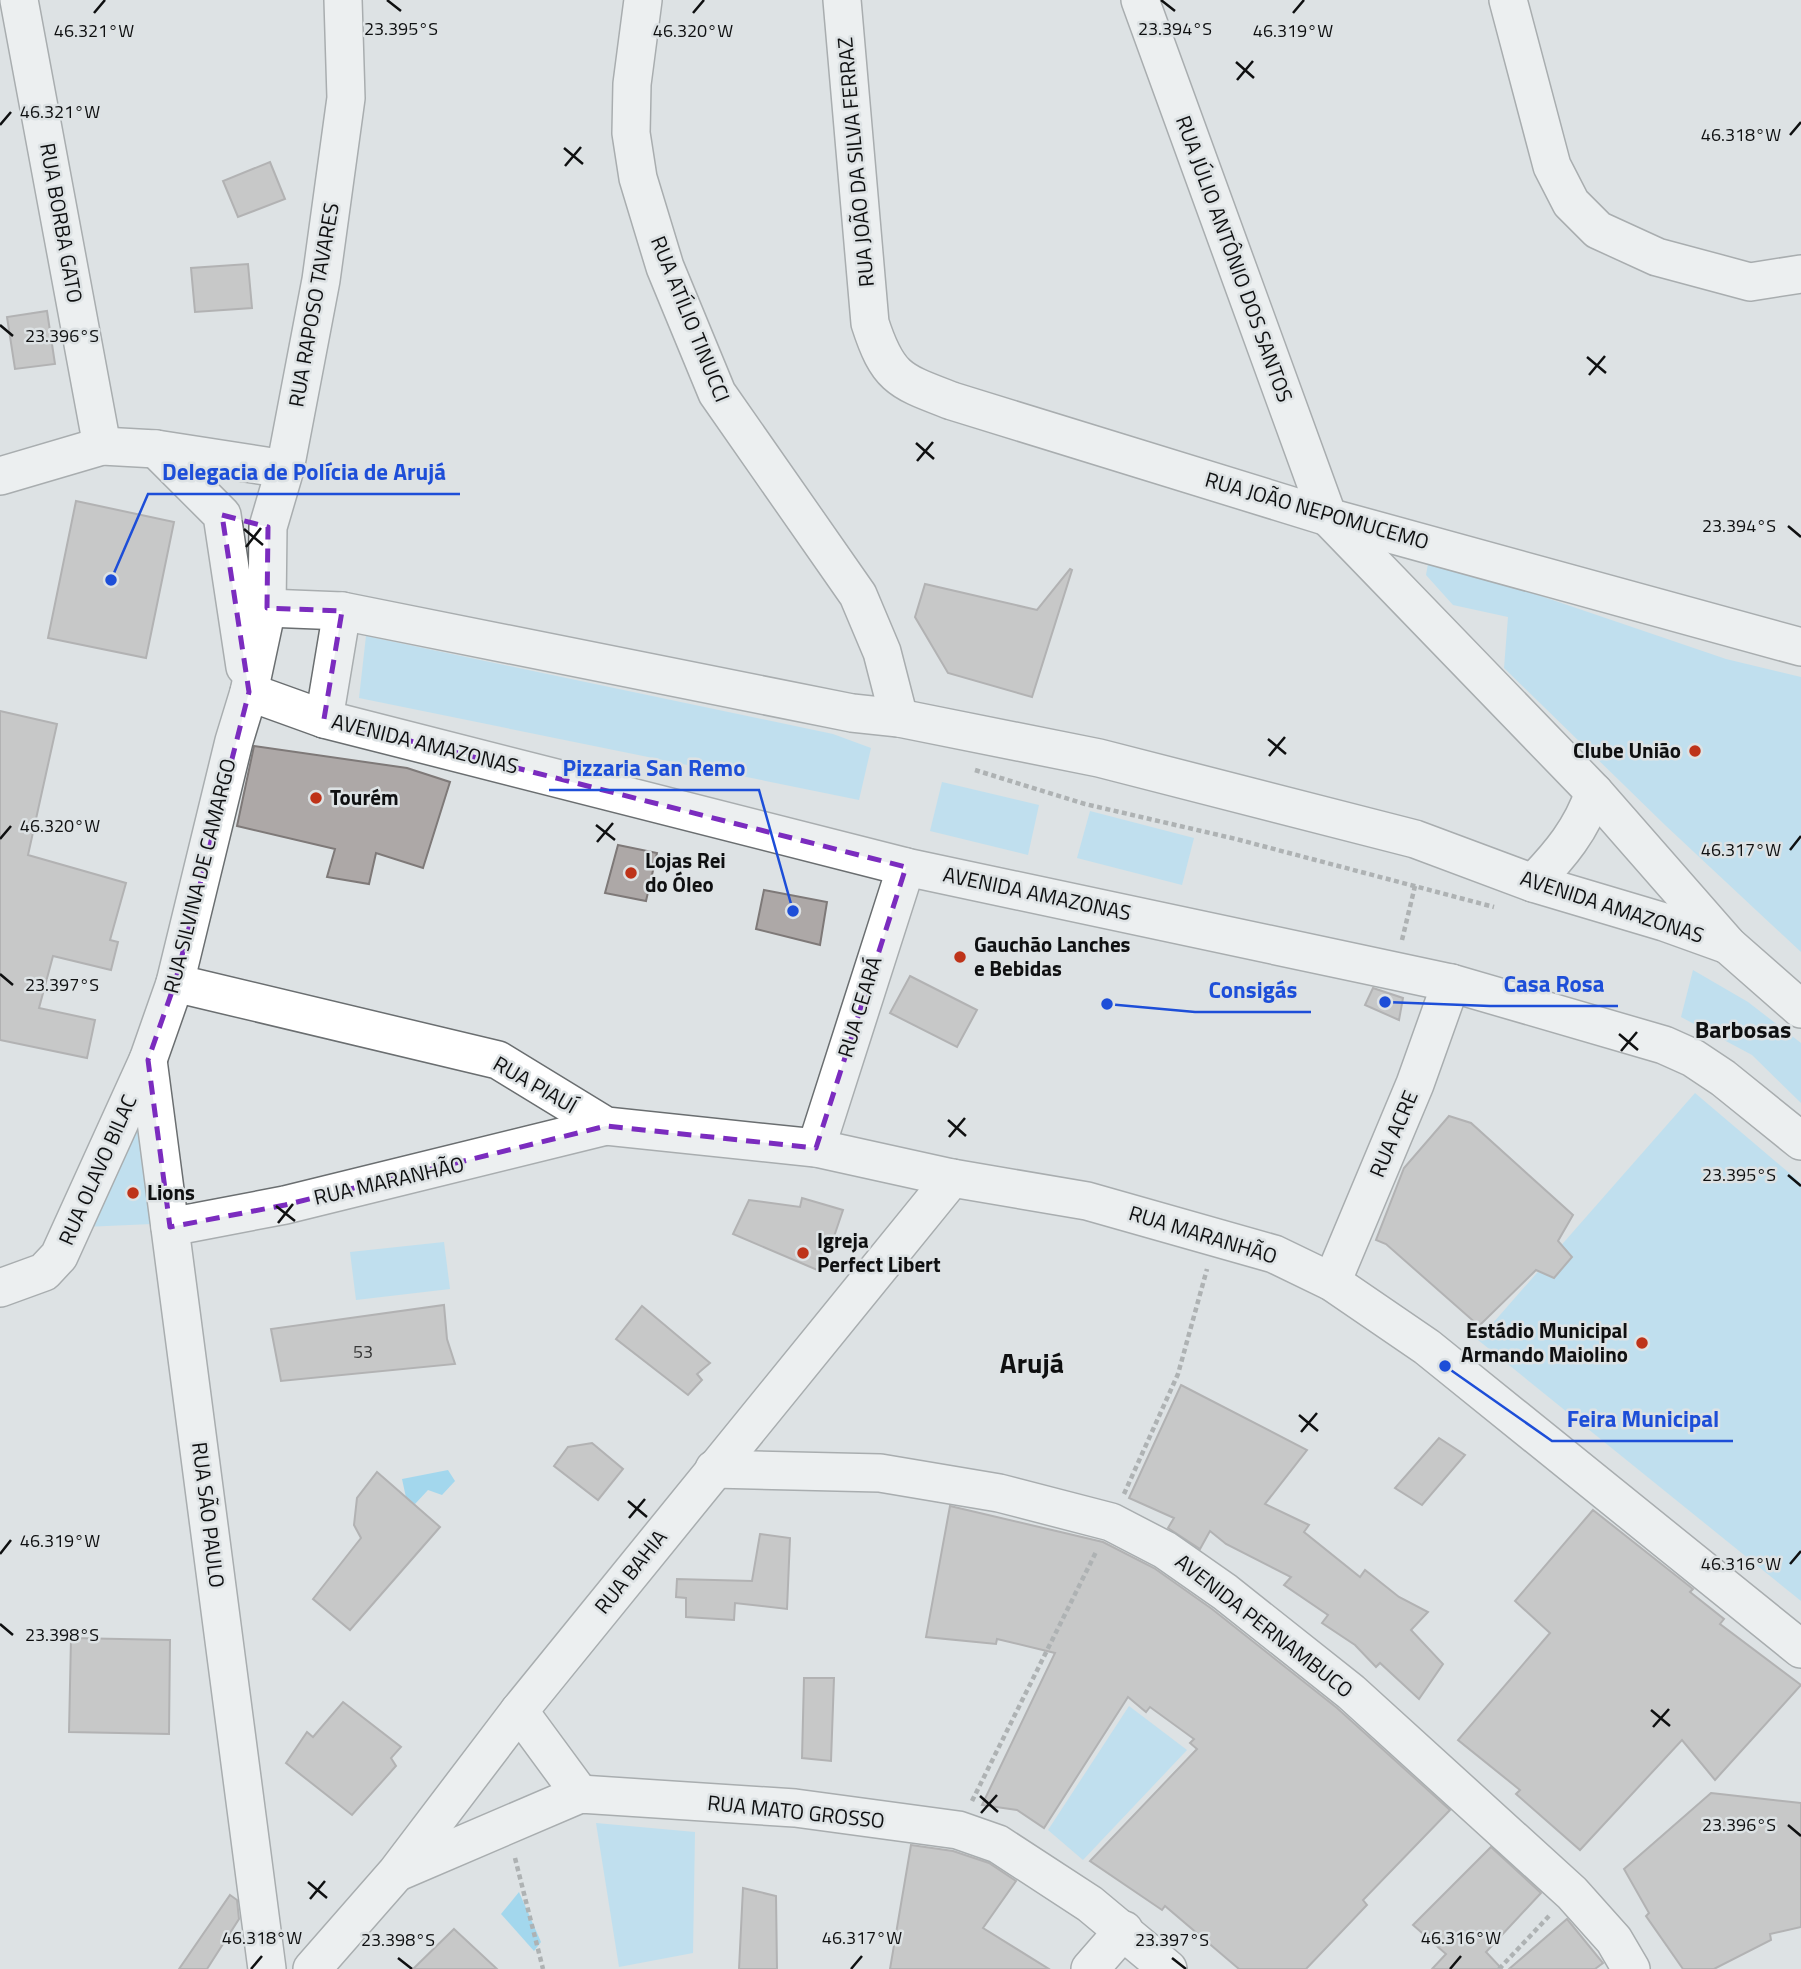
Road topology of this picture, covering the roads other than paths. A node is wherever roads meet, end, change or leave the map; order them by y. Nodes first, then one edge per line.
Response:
1 (19, 0) edge
2 (343, 0) edge
3 (643, 0) edge
4 (842, 0) edge
5 (1140, 0) edge
6 (1508, 0) edge
7 (1801, 274) edge
8 (1750, 282) junction
9 (1801, 298) edge
10 (870, 323) joint
11 (102, 446) junction
12 (156, 449) junction
13 (285, 468) junction
14 (1, 477) edge
15 (222, 515) junction
16 (1328, 517) junction
17 (268, 527) junction
18 (267, 608) junction
19 (342, 611) junction
20 (1801, 647) edge
21 (249, 692) junction
22 (899, 718) junction
23 (324, 719) junction
24 (1594, 792) junction
25 (906, 867) junction
26 (1533, 883) junction
27 (1728, 945) junction
28 (174, 983) junction
29 (1451, 983) junction
30 (1801, 1009) edge
31 (148, 1060) junction
32 (606, 1126) junction
33 (1801, 1141) edge
34 (816, 1148) junction
35 (952, 1178) junction
36 (170, 1227) junction
37 (1332, 1282) junction
38 (0, 1288) edge
39 (714, 1469) junction
40 (1801, 1649) edge
41 (519, 1711) junction
42 (580, 1794) junction
43 (396, 1873) junction
44 (1124, 1930) junction
45 (267, 1969) edge
46 (312, 1969) edge
47 (1090, 1969) edge
48 (1168, 1969) edge
49 (1631, 1969) edge

1 - 11 street, RUA BORBA GATO
2 - 13 street, RUA RAPOSO TAVARES
3 - 22 street, RUA ATÍLIO TINUCCI
4 - 10 street, RUA JOÃO DA SILVA FERRAZ
5 - 16 street, RUA JÚLIO ANTÔNIO DOS SANTOS
6 - 8 street
7 - 8 street
8 - 9 street
10 - 16 street, RUA JOÃO NEPOMUCEMO
11 - 12 street
11 - 14 street
12 - 13 street
12 - 15 street
13 - 17 street, RUA RAPOSO TAVARES
15 - 17 street
15 - 21 street
16 - 20 street, RUA JOÃO NEPOMUCEMO
16 - 24 street, AVENIDA AMAZONAS
17 - 18 street, RUA RAPOSO TAVARES
18 - 19 street, AVENIDA AMAZONAS
18 - 21 street, RUA SILVINA DE CAMARGO
19 - 22 street, AVENIDA AMAZONAS
19 - 23 street
21 - 23 street, AVENIDA AMAZONAS
21 - 28 street, RUA SILVINA DE CAMARGO
22 - 26 street, AVENIDA AMAZONAS
23 - 25 street, AVENIDA AMAZONAS
24 - 26 street
24 - 27 street, AVENIDA AMAZONAS
25 - 29 street, AVENIDA AMAZONAS
25 - 34 street, RUA CEARÁ
26 - 27 street, AVENIDA AMAZONAS
27 - 30 street, AVENIDA AMAZONAS
28 - 31 street, RUA SILVINA DE CAMARGO
28 - 32 street, RUA PIAUÍ
29 - 33 street, AVENIDA AMAZONAS
29 - 37 street, RUA ACRE
31 - 36 street, RUA SÃO PAULO
31 - 38 street, RUA OLAVO BILAC
32 - 34 street, RUA PIAUÍ
32 - 36 street, RUA MARANHÃO
34 - 35 street, RUA MARANHÃO
35 - 37 street, RUA MARANHÃO
35 - 39 street, RUA BAHIA
36 - 45 street, RUA SÃO PAULO
37 - 40 street, RUA MARANHÃO
39 - 41 street, RUA BAHIA
39 - 49 street, AVENIDA PERNAMBUCO
41 - 42 street
41 - 43 street, RUA BAHIA
42 - 43 street, RUA MATO GROSSO
42 - 44 street, RUA MATO GROSSO
43 - 46 street, RUA BAHIA
44 - 47 street
44 - 48 street, RUA MATO GROSSO

